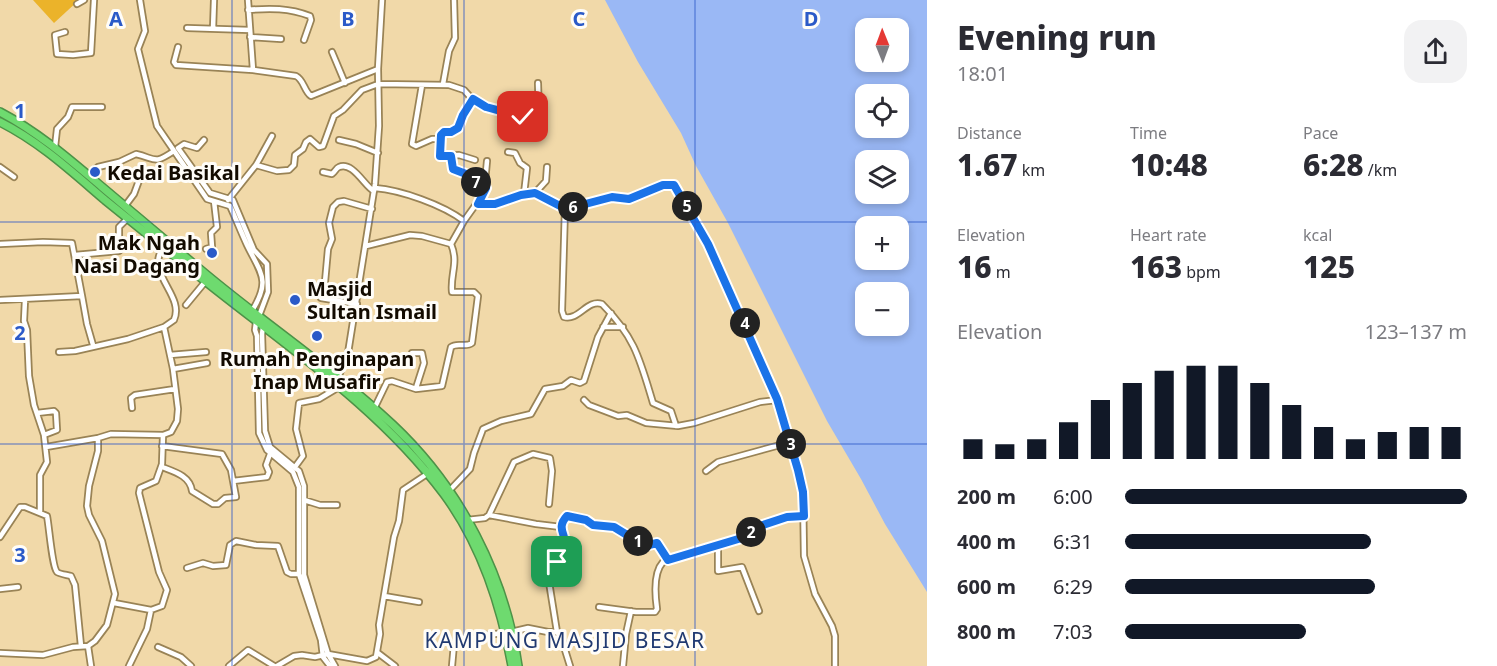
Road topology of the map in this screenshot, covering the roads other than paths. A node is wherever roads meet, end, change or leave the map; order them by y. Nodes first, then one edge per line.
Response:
1 (84, 0) edge
2 (94, 0) edge
3 (148, 0) edge
4 (214, 0) edge
5 (248, 0) edge
6 (382, 0) edge
7 (454, 0) edge
8 (141, 1) edge
9 (76, 4) dead end
10 (249, 10) junction
11 (187, 28) dead end
12 (213, 29) junction
13 (250, 30) junction
14 (65, 32) dead end
15 (250, 37) junction
16 (281, 39) dead end
17 (304, 40) dead end
18 (178, 47) dead end
19 (332, 52) dead end
20 (378, 69) junction
21 (253, 70) junction
22 (345, 83) junction
23 (538, 83) dead end
24 (378, 84) junction
25 (443, 84) junction
26 (422, 85) junction
27 (473, 99) junction
28 (102, 107) dead end
29 (0, 112) edge
30 (2, 123) edge
31 (272, 136) dead end
32 (204, 140) dead end
33 (339, 140) dead end
34 (441, 140) junction
35 (55, 147) junction
36 (174, 151) junction
37 (508, 152) dead end
38 (378, 153) junction
39 (451, 156) junction
40 (475, 160) dead end
41 (488, 161) dead end
42 (256, 165) junction
43 (0, 167) edge
44 (547, 167) dead end
45 (323, 172) dead end
46 (88, 175) junction
47 (141, 175) dead end
48 (14, 177) dead end
49 (375, 187) junction
50 (486, 188) junction
51 (535, 193) junction
52 (524, 194) junction
53 (214, 201) junction
54 (228, 201) junction
55 (478, 204) junction
56 (125, 206) junction
57 (565, 208) junction
58 (372, 209) junction
59 (133, 219) junction
60 (464, 221) junction
61 (0, 244) edge
62 (451, 244) junction
63 (366, 246) junction
64 (163, 247) junction
65 (206, 249) dead end
66 (75, 255) junction
67 (205, 282) junction
68 (326, 282) dead end
69 (82, 296) junction
70 (321, 298) dead end
71 (0, 300) edge
72 (25, 300) junction
73 (357, 304) junction
74 (186, 305) dead end
75 (252, 311) junction
76 (611, 313) junction
77 (257, 319) junction
78 (164, 327) junction
79 (263, 327) junction
80 (603, 327) junction
81 (623, 327) junction
82 (93, 345) junction
83 (59, 352) dead end
84 (206, 352) dead end
85 (412, 353) dead end
86 (171, 355) junction
87 (207, 363) dead end
88 (173, 369) junction
89 (338, 378) junction
90 (339, 387) junction
91 (175, 389) junction
92 (416, 389) junction
93 (777, 399) junction
94 (584, 400) dead end
95 (132, 408) dead end
96 (374, 409) junction
97 (37, 413) junction
98 (676, 426) junction
99 (44, 435) junction
100 (163, 435) junction
101 (98, 438) junction
102 (790, 442) junction
103 (162, 446) junction
104 (46, 447) junction
105 (270, 454) junction
106 (162, 467) junction
107 (295, 467) junction
108 (706, 471) dead end
109 (428, 474) junction
110 (233, 481) junction
111 (449, 491) junction
112 (304, 500) junction
113 (549, 504) dead end
114 (337, 505) dead end
115 (40, 512) junction
116 (489, 514) junction
117 (804, 516) junction
118 (467, 520) junction
119 (561, 527) junction
120 (0, 537) edge
121 (718, 546) junction
122 (668, 560) junction
123 (187, 568) dead end
124 (299, 574) junction
125 (18, 587) dead end
126 (385, 588) junction
127 (0, 589) edge
128 (384, 596) junction
129 (393, 597) junction
130 (419, 602) dead end
131 (114, 603) junction
132 (599, 607) dead end
133 (151, 610) junction
134 (631, 611) junction
135 (759, 611) dead end
136 (508, 632) junction
137 (557, 632) junction
138 (81, 646) junction
139 (88, 646) junction
140 (158, 647) dead end
141 (0, 653) edge
142 (378, 653) junction
143 (325, 654) junction
144 (91, 666) edge
145 (129, 666) edge
146 (190, 666) edge
147 (229, 666) edge
148 (275, 666) edge
149 (330, 666) edge
150 (335, 666) edge
151 (395, 666) edge
152 (452, 666) edge
153 (512, 666) edge
154 (518, 666) edge
155 (570, 666) edge
156 (623, 666) edge
157 (835, 666) edge

1 - 9 street
2 - 14 street
3 - 8 street
4 - 12 street
5 - 10 street
6 - 20 street
7 - 25 street
8 - 36 street
10 - 13 street
10 - 17 street
11 - 12 street
12 - 13 street
13 - 15 street
15 - 16 street
15 - 21 street
18 - 21 street
19 - 22 street
20 - 22 street
20 - 24 street
21 - 22 street
23 - 27 street
24 - 26 street
24 - 38 street
24 - 42 street
25 - 26 street
25 - 27 street
26 - 34 street
27 - 34 street
28 - 35 street
29 - 35 highway
30 - 59 highway
31 - 42 street
32 - 54 street
33 - 38 street
34 - 39 street
35 - 46 highway
36 - 46 street
36 - 53 street
37 - 52 street
38 - 49 street
39 - 40 street
39 - 50 street
41 - 50 street
42 - 54 street
43 - 48 street
44 - 51 street
45 - 49 street
46 - 56 highway
47 - 56 street
49 - 58 street
49 - 60 street
50 - 55 street
51 - 52 street
51 - 57 street
52 - 55 street
53 - 54 street
53 - 65 street
54 - 75 street
54 - 77 street
55 - 60 street
56 - 59 highway
57 - 76 street
57 - 93 street
58 - 63 street
58 - 68 street
59 - 64 highway
59 - 66 street
59 - 75 highway
60 - 62 street
61 - 66 street
62 - 63 street
62 - 92 street
63 - 73 street
64 - 67 highway
64 - 78 street
66 - 69 street
67 - 74 street
67 - 77 highway
69 - 72 street
69 - 82 street
70 - 73 street
71 - 72 street
72 - 97 street
73 - 89 street
75 - 77 highway
76 - 80 street
76 - 81 street
77 - 79 highway
77 - 89 highway
77 - 105 street
78 - 82 street
78 - 86 street
79 - 90 highway
79 - 107 street
80 - 81 street
80 - 111 street
81 - 98 street
82 - 83 street
84 - 86 street
85 - 92 street
86 - 88 street
87 - 88 street
88 - 91 street
89 - 96 highway
90 - 107 street
90 - 109 highway
91 - 95 street
91 - 100 street
92 - 96 street
93 - 98 street
93 - 102 street
94 - 98 street
96 - 111 highway
97 - 99 street
97 - 99 street
99 - 104 street
100 - 101 street
100 - 103 street
101 - 104 street
101 - 131 street
102 - 108 street
102 - 117 street
103 - 106 street
103 - 110 street
104 - 115 street
105 - 110 street
105 - 124 street
106 - 110 street
106 - 133 street
107 - 112 street
109 - 126 street
109 - 136 highway
111 - 118 highway
112 - 114 street
112 - 143 street
113 - 116 street
115 - 120 street
115 - 138 street
116 - 118 street
116 - 119 street
117 - 121 street
117 - 157 street
118 - 136 highway
119 - 122 street
119 - 137 street
121 - 122 street
121 - 135 street
122 - 134 street
123 - 124 street
124 - 143 street
125 - 127 street
126 - 128 street
126 - 129 street
128 - 129 street
128 - 142 street
129 - 130 street
131 - 133 street
131 - 139 street
132 - 134 street
133 - 145 street
134 - 156 street
136 - 137 street
136 - 152 street
136 - 153 highway
136 - 154 highway
137 - 155 street
138 - 139 street
138 - 141 street
139 - 144 street
140 - 146 street
142 - 143 street
142 - 151 street
143 - 148 street
143 - 149 street
143 - 150 street
147 - 148 street

